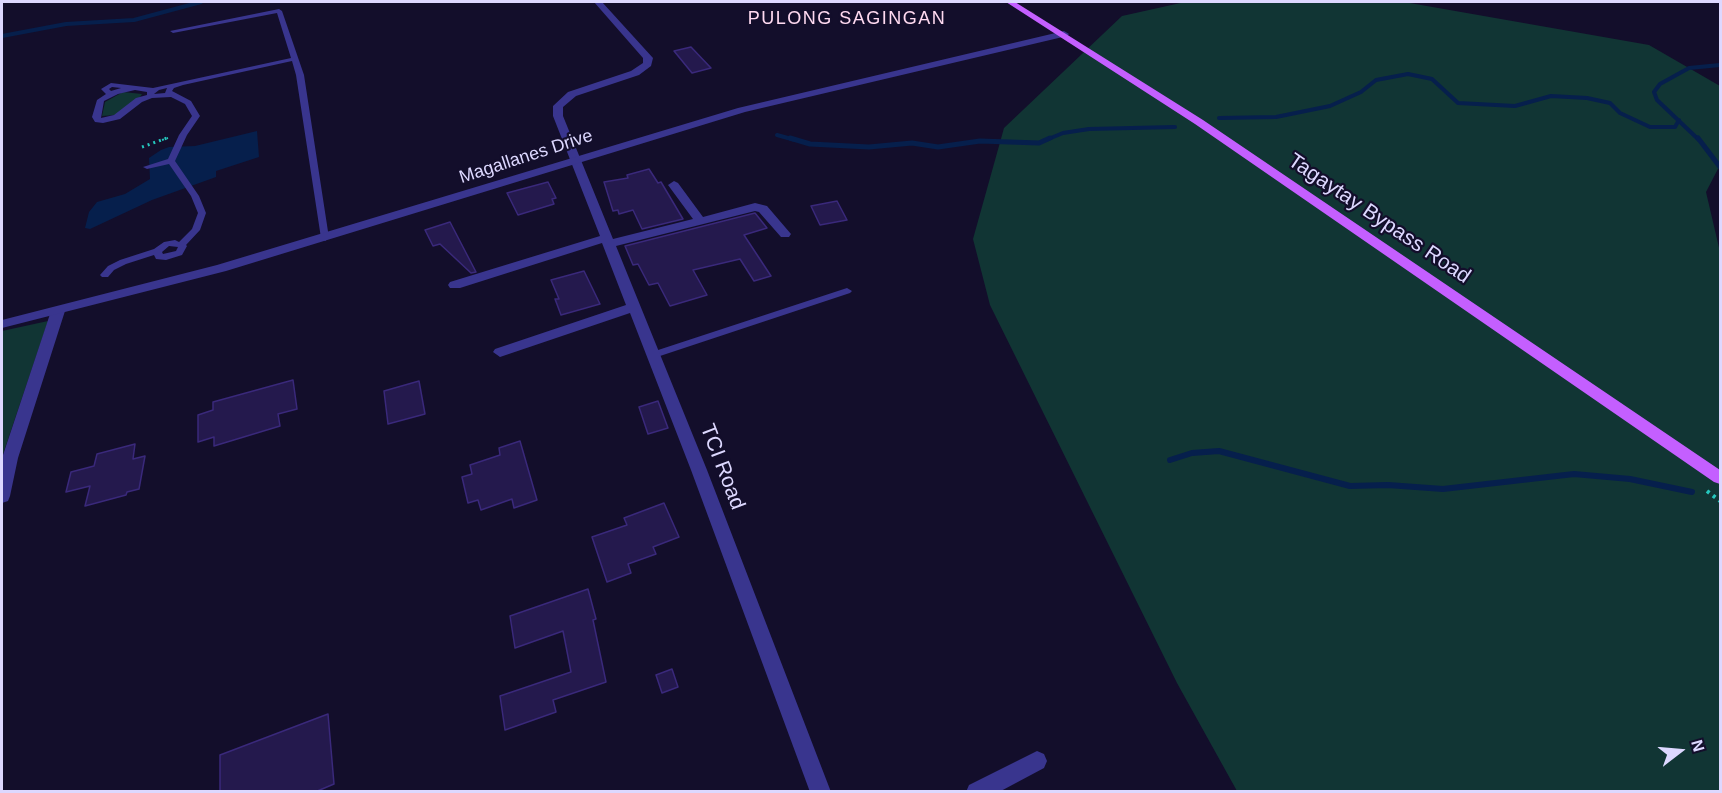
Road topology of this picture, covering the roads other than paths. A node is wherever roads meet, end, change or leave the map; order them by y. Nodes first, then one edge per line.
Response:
1 (598, 2) edge
2 (1010, 2) edge
3 (173, 31) dead end
4 (1064, 34) junction
5 (294, 59) junction
6 (180, 84) junction
7 (152, 93) junction
8 (170, 95) junction
9 (576, 160) junction
10 (171, 161) junction
11 (147, 167) dead end
12 (674, 185) dead end
13 (700, 221) junction
14 (785, 234) dead end
15 (325, 238) junction
16 (608, 241) junction
17 (105, 275) dead end
18 (455, 285) dead end
19 (847, 291) dead end
20 (633, 307) junction
21 (58, 311) junction
22 (2, 324) edge
23 (500, 352) dead end
24 (653, 355) junction
25 (1720, 478) edge
26 (2, 496) edge
27 (1036, 761) dead end
28 (821, 792) edge
29 (976, 792) edge

1 - 9 street, TCI Road
2 - 4 main road, Tagaytay Bypass Road
3 - 5 lane
4 - 9 street, Magallanes Drive
4 - 25 main road, Tagaytay Bypass Road
5 - 6 lane
5 - 15 lane
6 - 7 lane
6 - 8 lane
7 - 7 lane
7 - 8 lane
8 - 10 lane
9 - 15 street, Magallanes Drive
9 - 16 street, TCI Road
10 - 11 lane
10 - 17 lane
12 - 13 street
13 - 14 street
13 - 16 street
15 - 21 street, Magallanes Drive
16 - 18 street
16 - 20 street, TCI Road
19 - 24 lane
20 - 23 street
20 - 24 street, TCI Road
21 - 22 street, Magallanes Drive
21 - 26 street
24 - 28 street, TCI Road
27 - 29 street

